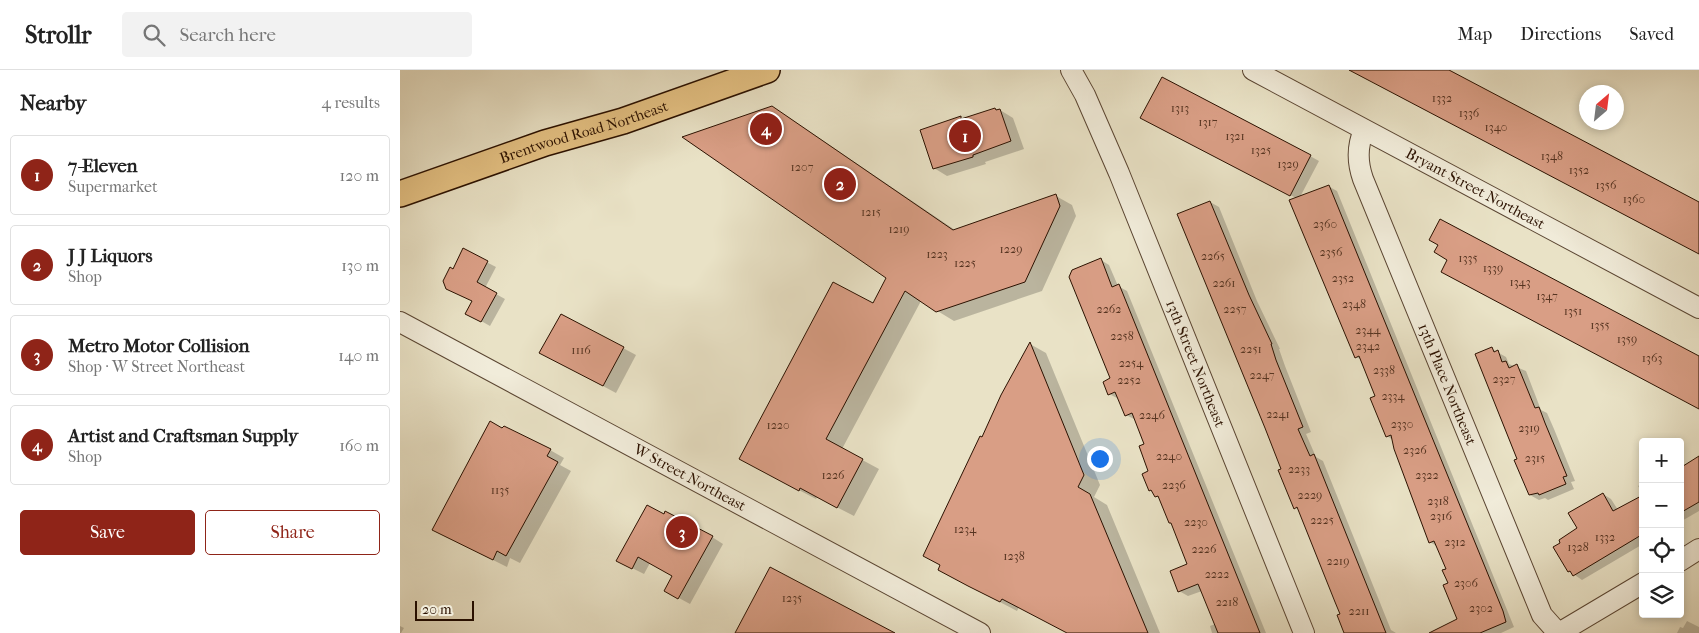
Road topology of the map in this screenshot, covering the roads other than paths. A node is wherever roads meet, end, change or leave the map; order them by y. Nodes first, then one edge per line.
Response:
1 (767, 70) edge
2 (1071, 70) edge
3 (1080, 70) edge
4 (1253, 70) edge
5 (1085, 95) junction
6 (1364, 130) junction
7 (400, 194) edge
8 (1699, 308) edge
9 (400, 322) edge
10 (1699, 550) edge
11 (1684, 559) edge
12 (1639, 585) edge
13 (980, 633) edge
14 (1304, 633) edge
15 (1559, 633) edge

1 - 7 main road, Brentwood Road Northeast
2 - 5 street, 13th Street Northeast
3 - 5 street, 13th Street Northeast
4 - 6 street, Bryant Street Northeast
5 - 14 street, 13th Street Northeast
6 - 8 street, Bryant Street Northeast
6 - 15 street, 13th Place Northeast
9 - 13 street, W Street Northeast
10 - 11 street
12 - 15 street

